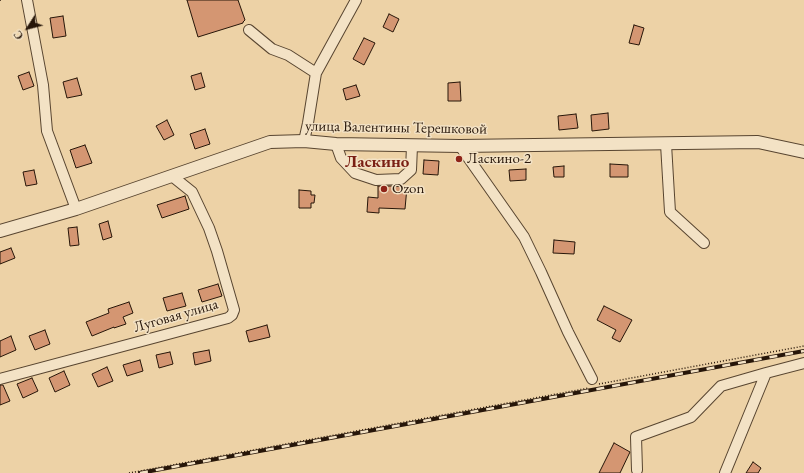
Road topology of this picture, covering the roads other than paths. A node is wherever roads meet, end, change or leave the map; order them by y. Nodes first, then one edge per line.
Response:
1 (27, 0) edge
2 (356, 0) edge
3 (249, 30) dead end
4 (316, 73) junction
5 (304, 141) junction
6 (336, 144) junction
7 (666, 144) junction
8 (412, 146) junction
9 (460, 146) junction
10 (804, 152) edge
11 (172, 176) junction
12 (76, 209) junction
13 (0, 231) edge
14 (704, 243) dead end
15 (804, 363) edge
16 (766, 373) junction
17 (0, 379) edge
18 (593, 383) road end
19 (637, 470) dead end
20 (725, 473) edge

1 - 12 street
2 - 4 street
3 - 4 street
4 - 5 street
5 - 6 street, улица Валентины Терешковой
5 - 11 street, улица Валентины Терешковой
6 - 8 street, улица Валентины Терешковой
6 - 8 street
7 - 9 street, улица Валентины Терешковой
7 - 10 street, улица Валентины Терешковой
7 - 14 street
8 - 9 street, улица Валентины Терешковой
9 - 18 street
11 - 12 street, улица Валентины Терешковой
11 - 17 street, Луговая улица
12 - 13 street, улица Валентины Терешковой
15 - 16 street
16 - 19 street
16 - 20 street

